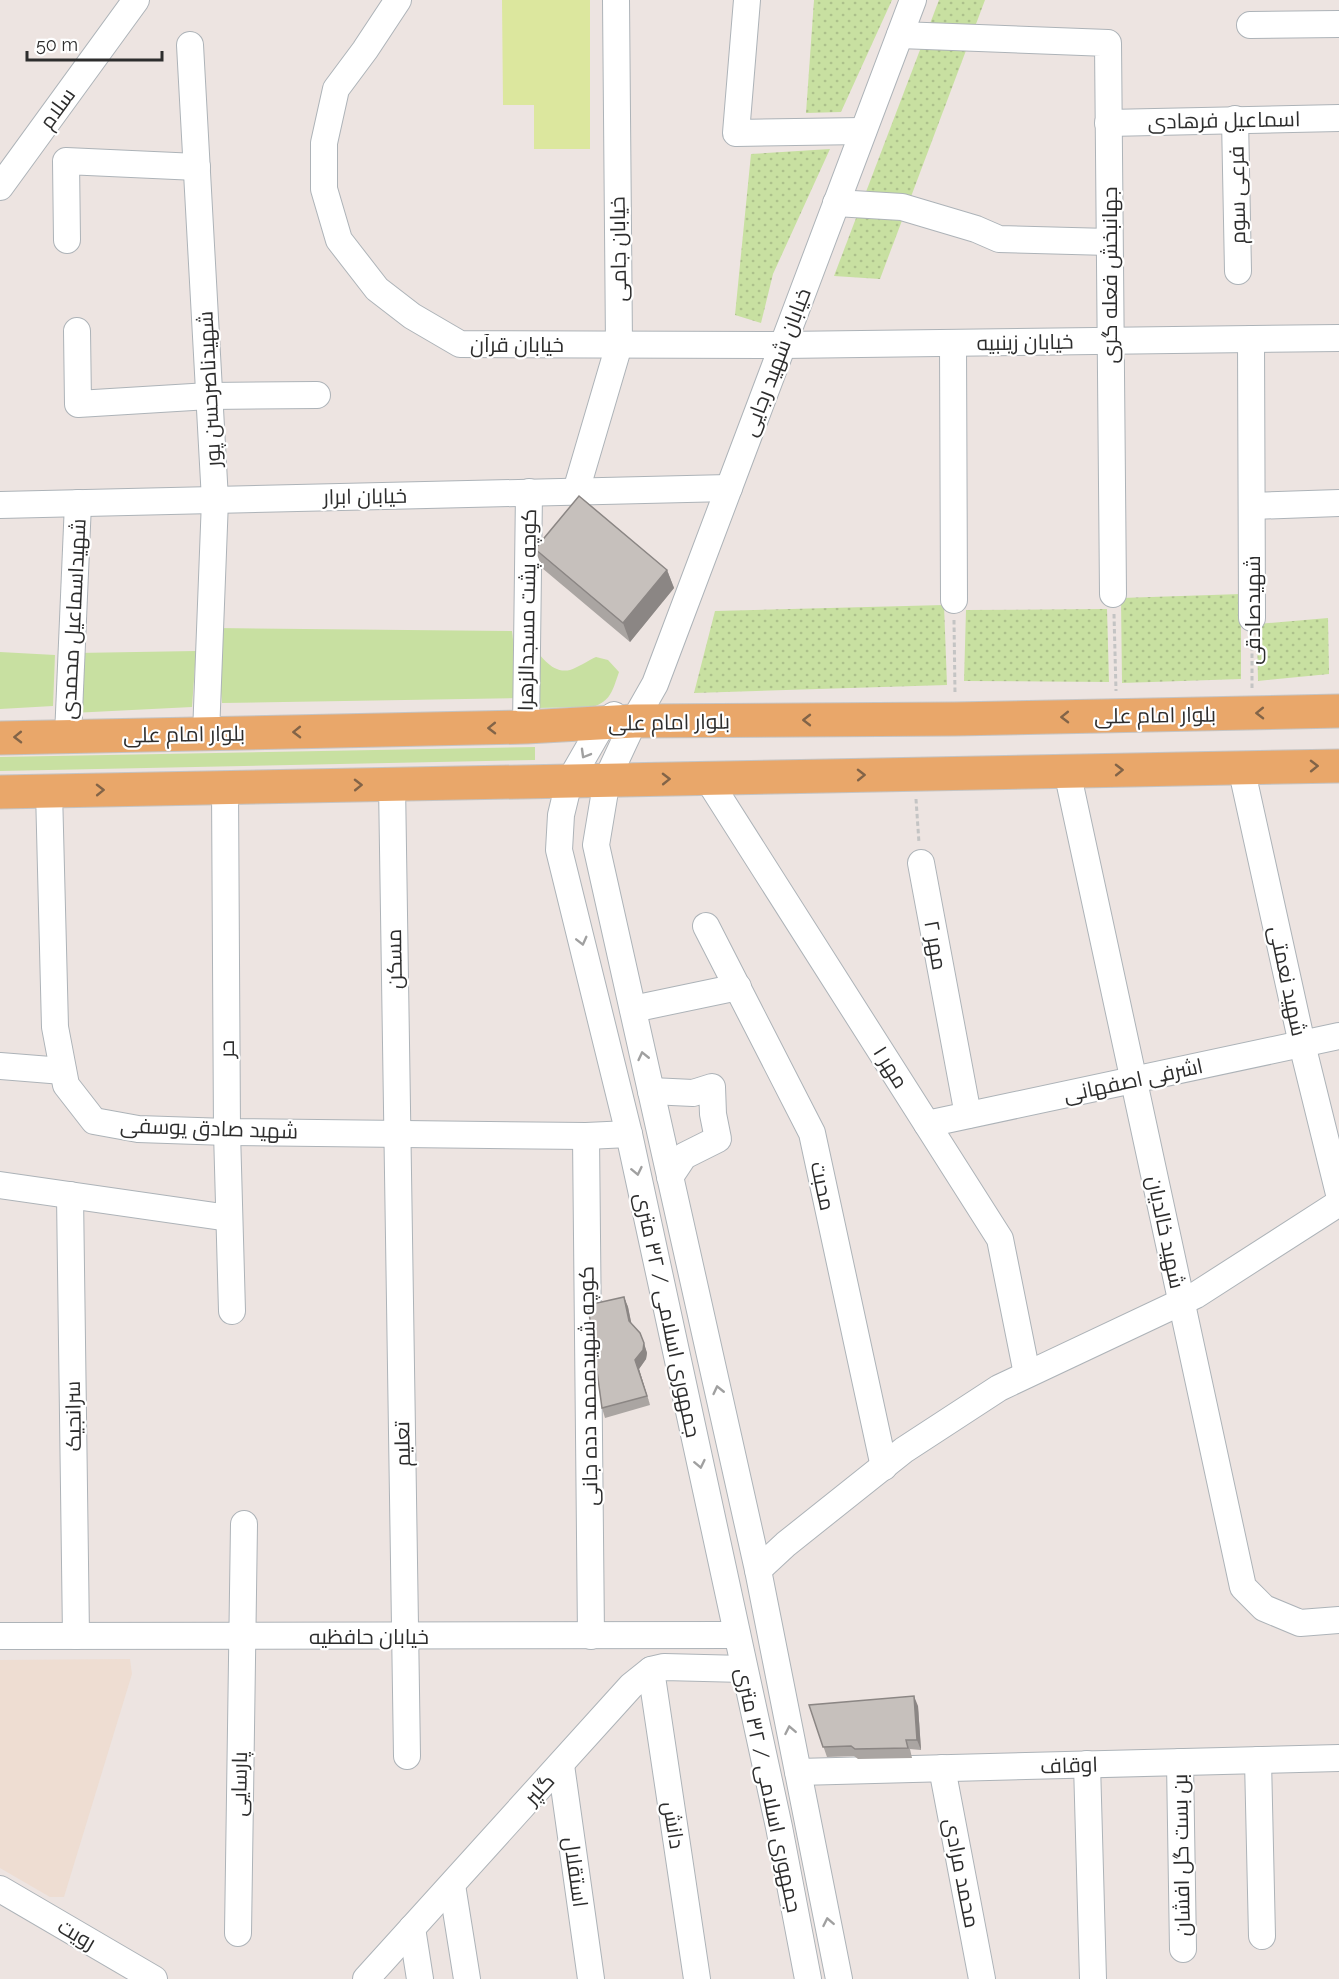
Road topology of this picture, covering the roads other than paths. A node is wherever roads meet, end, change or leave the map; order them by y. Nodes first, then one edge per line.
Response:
1 (136, 0) edge
2 (398, 0) edge
3 (616, 0) edge
4 (747, 0) edge
5 (913, 0) edge
6 (1339, 24) edge
7 (1250, 26) dead end
8 (900, 35) junction
9 (190, 45) dead end
10 (1339, 118) edge
11 (1235, 119) junction
12 (1108, 123) junction
13 (863, 131) junction
14 (197, 167) junction
15 (0, 187) edge
16 (836, 203) junction
17 (67, 240) dead end
18 (1109, 242) junction
19 (1238, 272) dead end
20 (77, 331) dead end
21 (1339, 338) edge
22 (1251, 339) junction
23 (1110, 341) junction
24 (953, 343) junction
25 (619, 345) junction
26 (783, 345) junction
27 (317, 395) dead end
28 (209, 396) junction
29 (729, 488) junction
30 (576, 491) junction
31 (529, 492) junction
32 (215, 500) junction
33 (78, 503) junction
34 (1339, 503) edge
35 (0, 504) edge
36 (1252, 506) junction
37 (1113, 594) road end
38 (954, 600) road end
39 (1252, 618) road end
40 (1339, 711) edge
41 (619, 722) junction
42 (526, 727) junction
43 (206, 734) junction
44 (68, 736) junction
45 (0, 738) edge
46 (1339, 766) edge
47 (1241, 767) junction
48 (1067, 771) junction
49 (707, 778) junction
50 (607, 780) junction
51 (570, 782) junction
52 (392, 784) junction
53 (225, 788) junction
54 (49, 791) junction
55 (0, 792) edge
56 (921, 863) road end
57 (706, 926) dead end
58 (738, 987) junction
59 (633, 1009) junction
60 (1339, 1036) edge
61 (1302, 1044) junction
62 (0, 1066) edge
63 (63, 1071) junction
64 (1133, 1080) junction
65 (651, 1091) junction
66 (968, 1115) junction
67 (927, 1124) junction
68 (227, 1132) junction
69 (397, 1133) junction
70 (629, 1134) junction
71 (586, 1136) junction
72 (670, 1177) junction
73 (0, 1185) edge
74 (1339, 1194) edge
75 (70, 1195) junction
76 (1339, 1203) edge
77 (229, 1218) junction
78 (1181, 1302) junction
79 (232, 1311) dead end
80 (1027, 1374) junction
81 (884, 1467) junction
82 (244, 1524) dead end
83 (758, 1570) junction
84 (1339, 1620) edge
85 (591, 1635) junction
86 (737, 1635) junction
87 (0, 1636) edge
88 (76, 1636) junction
89 (241, 1636) junction
90 (405, 1636) junction
91 (744, 1669) junction
92 (651, 1670) junction
93 (407, 1756) dead end
94 (1339, 1758) edge
95 (1257, 1760) junction
96 (1180, 1762) junction
97 (1088, 1764) junction
98 (561, 1765) junction
99 (942, 1768) junction
100 (798, 1772) junction
101 (808, 1821) junction
102 (779, 1827) junction
103 (452, 1885) junction
104 (0, 1889) edge
105 (412, 1928) junction
106 (238, 1933) dead end
107 (1262, 1936) dead end
108 (1183, 1949) dead end
109 (154, 1979) edge
110 (366, 1979) edge
111 (420, 1979) edge
112 (467, 1979) edge
113 (591, 1979) edge
114 (697, 1979) edge
115 (808, 1979) edge
116 (839, 1979) edge
117 (982, 1979) edge
118 (1093, 1979) edge

1 - 15 street, سلام
2 - 25 street, خیابان قرآن
3 - 25 street, خیابان جامی
4 - 13 street
5 - 8 street, خیابان شهید رجایی
6 - 7 street
8 - 12 street, جهانبخش فعله گری
8 - 13 street, خیابان شهید رجایی
9 - 14 street, شهیدناصرحسن پور
10 - 11 street, اسماعیل فرهادی
11 - 12 street, اسماعیل فرهادی
11 - 19 street, فرعی سوم
12 - 18 street, جهانبخش فعله گری
13 - 16 street, خیابان شهید رجایی
14 - 17 street
14 - 28 street, شهیدناصرحسن پور
16 - 18 street
16 - 26 street, خیابان شهید رجایی
18 - 23 street, جهانبخش فعله گری
20 - 28 street
21 - 22 street, خیابان زینبیه
22 - 23 street, خیابان زینبیه
22 - 36 street, شهیدصادقی
23 - 24 street, خیابان زینبیه
23 - 37 street, جهانبخش فعله گری
24 - 26 street, خیابان زینبیه
24 - 38 street
25 - 26 street, خیابان قرآن
25 - 30 street, خیابان جامی
26 - 29 street, خیابان شهید رجایی
27 - 28 street
28 - 32 street, شهیدناصرحسن پور
29 - 30 street, خیابان ابرار
29 - 41 street, خیابان شهید رجایی
30 - 31 street, خیابان ابرار
31 - 32 street, خیابان ابرار
31 - 42 street, کوچه پشت مسجدالزهرا
32 - 33 street, خیابان ابرار
32 - 43 street, شهیدناصرحسن پور
33 - 35 street, خیابان ابرار
33 - 44 street, شهیداسماعیل محمدی
34 - 36 street
36 - 39 street, شهیدصادقی
40 -> 41 main road, بلوار امام علی
41 - 42 main road, بلوار امام علی
41 - 50 street, جمهوری اسلامی / ۳۲ متری
41 -> 51 street, جمهوری اسلامی / ۳۲ متری
42 -> 43 main road, بلوار امام علی
43 - 44 main road, بلوار امام علی
44 -> 45 main road, بلوار امام علی
47 -> 46 main road
48 -> 47 main road
47 - 61 street, شهید نعمتی
49 -> 48 main road
48 - 64 street, شهید خالدیان
50 -> 49 main road
49 - 67 street, مهر ۱
50 - 51 main road
50 - 59 street, جمهوری اسلامی / ۳۲ متری
51 - 52 main road
51 -> 70 street, جمهوری اسلامی / ۳۲ متری
53 -> 52 main road
52 - 69 street, مسکن
54 -> 53 main road
53 - 68 street, حر
54 - 55 main road
54 - 63 street, شهید صادق یوسفی
56 - 66 street, مهر ۲
57 - 58 street, محبت
58 - 59 street
58 - 81 street, محبت
65 -> 59 street, جمهوری اسلامی / ۳۲ متری
60 - 61 street, اشرفی اصفهانی
61 - 64 street, اشرفی اصفهانی
61 - 74 street, شهید نعمتی
62 - 63 street
63 - 68 street, شهید صادق یوسفی
64 - 66 street, اشرفی اصفهانی
64 - 78 street, شهید خالدیان
65 - 72 street, جمهوری اسلامی / ۳۲ متری
65 - 72 street
66 - 67 street, اشرفی اصفهانی
67 - 80 street, مهر ۱
68 - 69 street, شهید صادق یوسفی
68 - 77 street, حر
69 - 71 street, شهید صادق یوسفی
69 - 90 street, تعلیم
70 - 71 street, شهید صادق یوسفی
70 -> 86 street, جمهوری اسلامی / ۳۲ متری
71 - 85 street, کوچه شهیدمحمد دده جانی
83 -> 72 street, جمهوری اسلامی / ۳۲ متری
73 - 75 street
75 - 77 street
75 - 88 street, سرانجیک
76 - 78 street
77 - 79 street, حر
78 - 80 street
78 - 84 street, شهید خالدیان
80 - 81 street
81 - 83 street
82 - 89 street, پارسایی
100 -> 83 street, جمهوری اسلامی / ۳۲ متری
85 - 86 street, خیابان حافظیه
85 - 90 street, خیابان حافظیه
86 - 91 street, جمهوری اسلامی / ۳۲ متری
87 - 88 street, خیابان حافظیه
88 - 89 street, خیابان حافظیه
89 - 90 street, خیابان حافظیه
89 - 106 street, پارسایی
90 - 93 street, تعلیم
91 - 92 street
91 - 102 street, جمهوری اسلامی / ۳۲ متری
92 - 98 street, گلپر
92 - 114 street, دانش
94 - 95 street, اوقاف
95 - 96 street, اوقاف
95 - 107 street
96 - 97 street, اوقاف
96 - 108 street, بن بست گل افشان
97 - 99 street, اوقاف
97 - 118 street
98 - 103 street, گلپر
98 - 113 street, استقلال
99 - 100 street, اوقاف
99 - 117 street, محمد مرادی
100 - 101 street, جمهوری اسلامی / ۳۲ متری
101 - 102 street
116 -> 101 street, جمهوری اسلامی / ۳۲ متری
102 - 115 street, جمهوری اسلامی / ۳۲ متری
103 - 105 street, گلپر
103 - 112 street
104 - 109 street, رویت
105 - 110 street, گلپر
105 - 111 street

